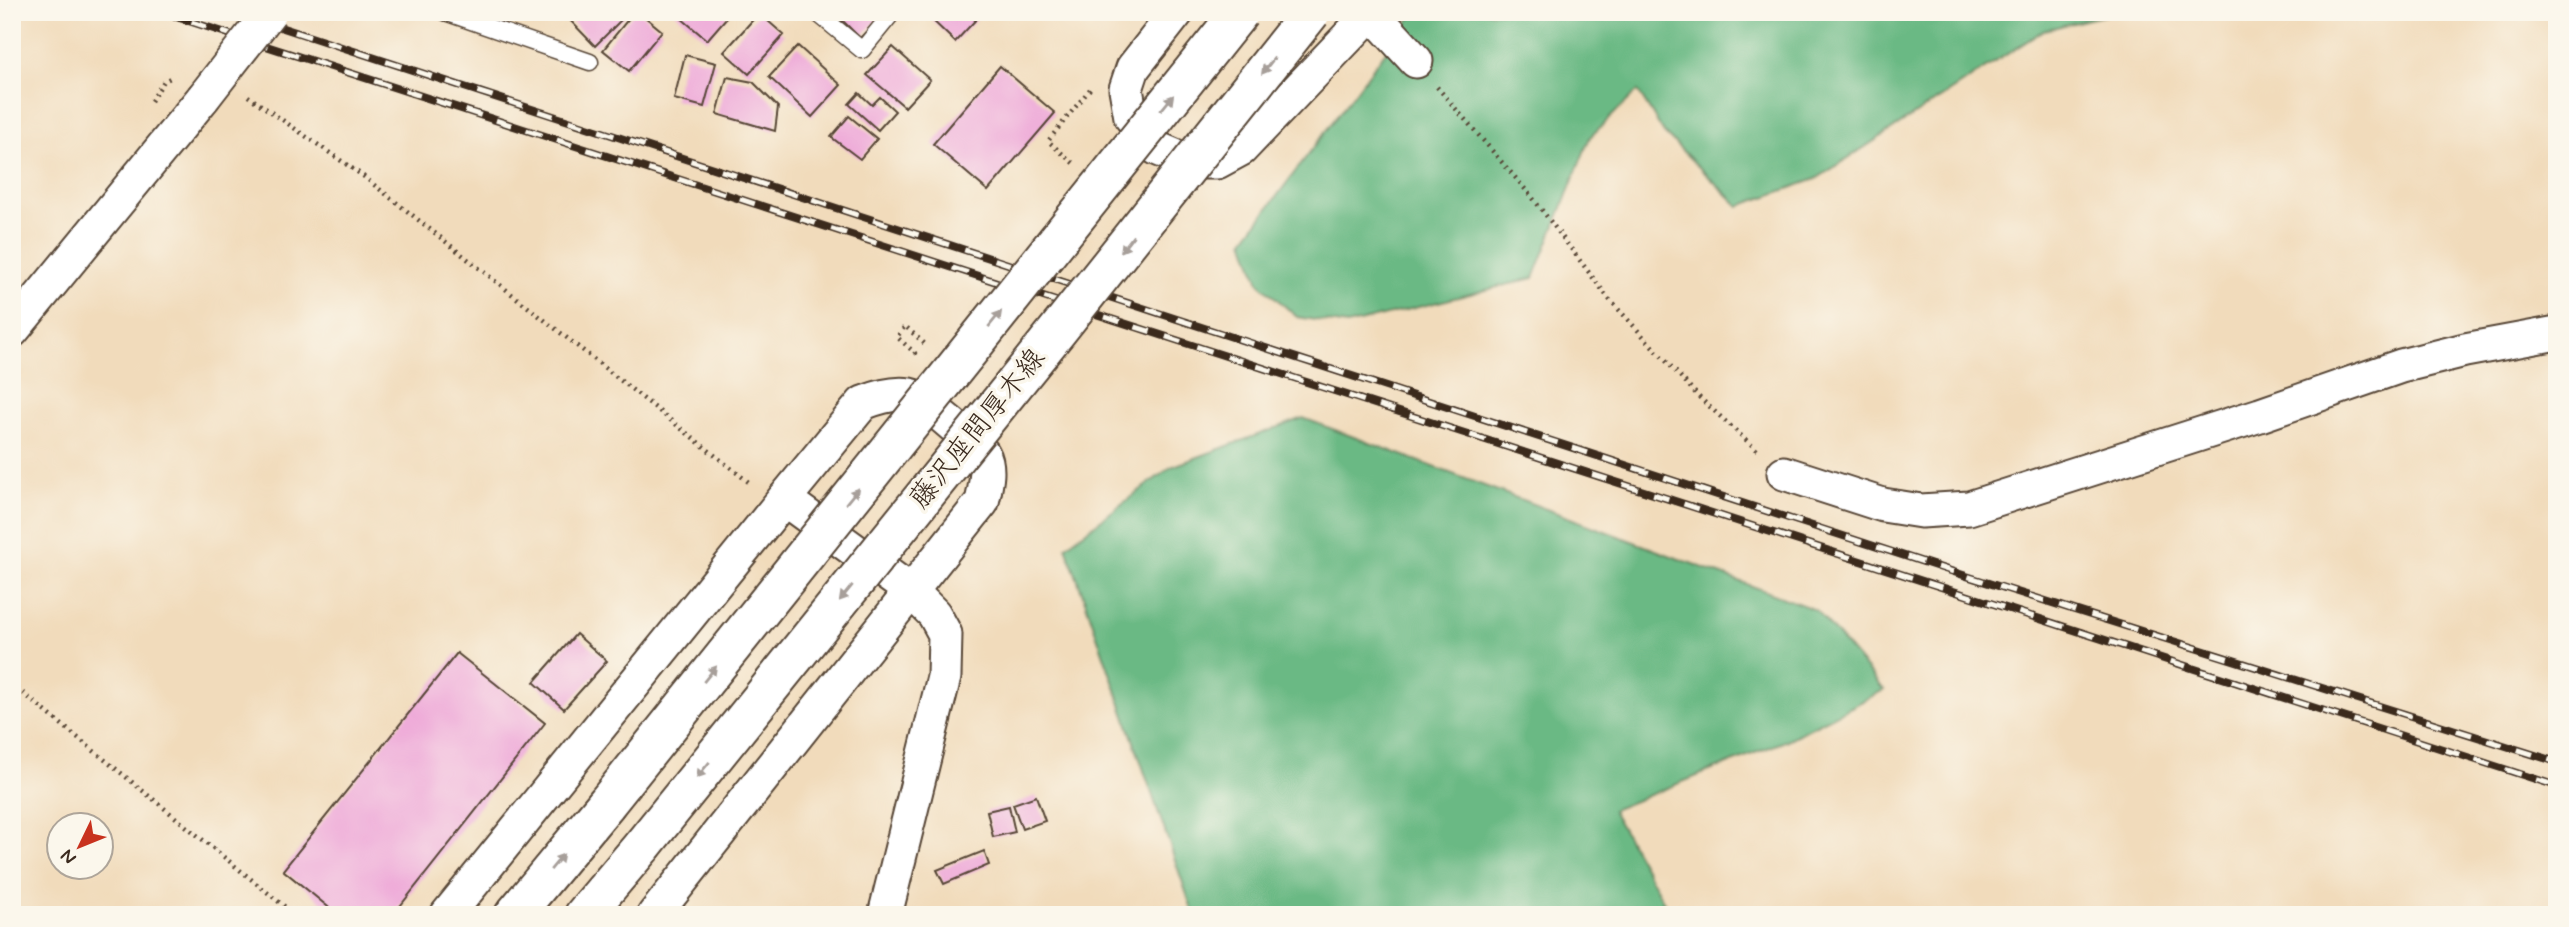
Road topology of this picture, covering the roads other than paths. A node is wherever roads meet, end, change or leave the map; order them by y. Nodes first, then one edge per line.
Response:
1 (270, 12) edge
2 (445, 12) edge
3 (816, 12) edge
4 (893, 12) edge
5 (1177, 12) edge
6 (1240, 12) edge
7 (1311, 12) edge
8 (1372, 12) edge
9 (1416, 61) road end
10 (590, 62) dead end
11 (12, 331) edge
12 (2557, 333) edge
13 (1784, 473) road end
14 (784, 499) junction
15 (912, 592) junction
16 (447, 915) edge
17 (514, 915) edge
18 (584, 915) edge
19 (654, 915) edge
20 (885, 915) edge

1 - 11 street, bridge
2 - 10 lane
3 - 4 lane
5 - 8 street
17 -> 6 main road, 藤沢座間厚木線, bridge
7 -> 18 main road, 藤沢座間厚木線, bridge
8 - 9 street
12 - 13 street
14 - 15 street
14 - 15 street
14 - 16 street
15 - 19 street
15 - 20 street

